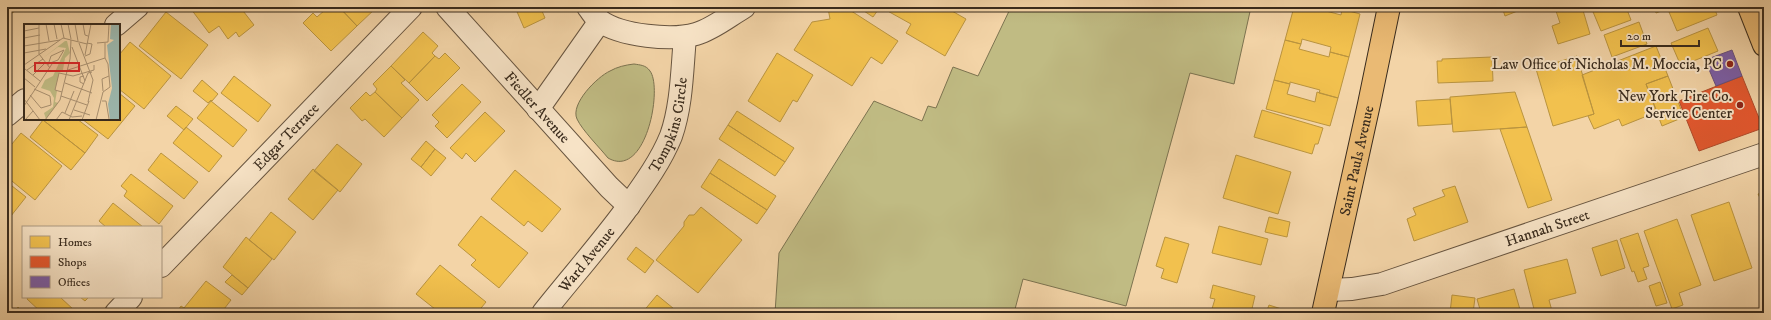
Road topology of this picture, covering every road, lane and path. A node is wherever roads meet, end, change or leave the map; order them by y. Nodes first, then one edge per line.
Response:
1 (137, 7) edge
2 (412, 7) edge
3 (447, 7) edge
4 (744, 7) edge
5 (1389, 7) edge
6 (1749, 7) edge
7 (594, 14) edge
8 (117, 24) edge
9 (686, 37) junction
10 (1764, 45) edge
11 (24, 101) edge
12 (538, 109) junction
13 (7, 115) edge
14 (1764, 154) edge
15 (629, 206) junction
16 (162, 265) edge
17 (1329, 290) junction
18 (130, 298) edge
19 (116, 313) edge
20 (543, 313) edge
21 (1323, 313) edge

1 - 8 street
2 - 16 street, Edgar Terrace
3 - 12 street, Fiedler Avenue
4 - 9 street
5 - 17 main road, Saint Pauls Avenue
6 - 10 main road
7 - 9 street
7 - 12 street
9 - 15 street, Tompkins Circle
11 - 13 street
12 - 15 street, Fiedler Avenue
14 - 17 street, Hannah Street
15 - 20 street, Ward Avenue
17 - 21 main road, Saint Pauls Avenue
18 - 19 street

